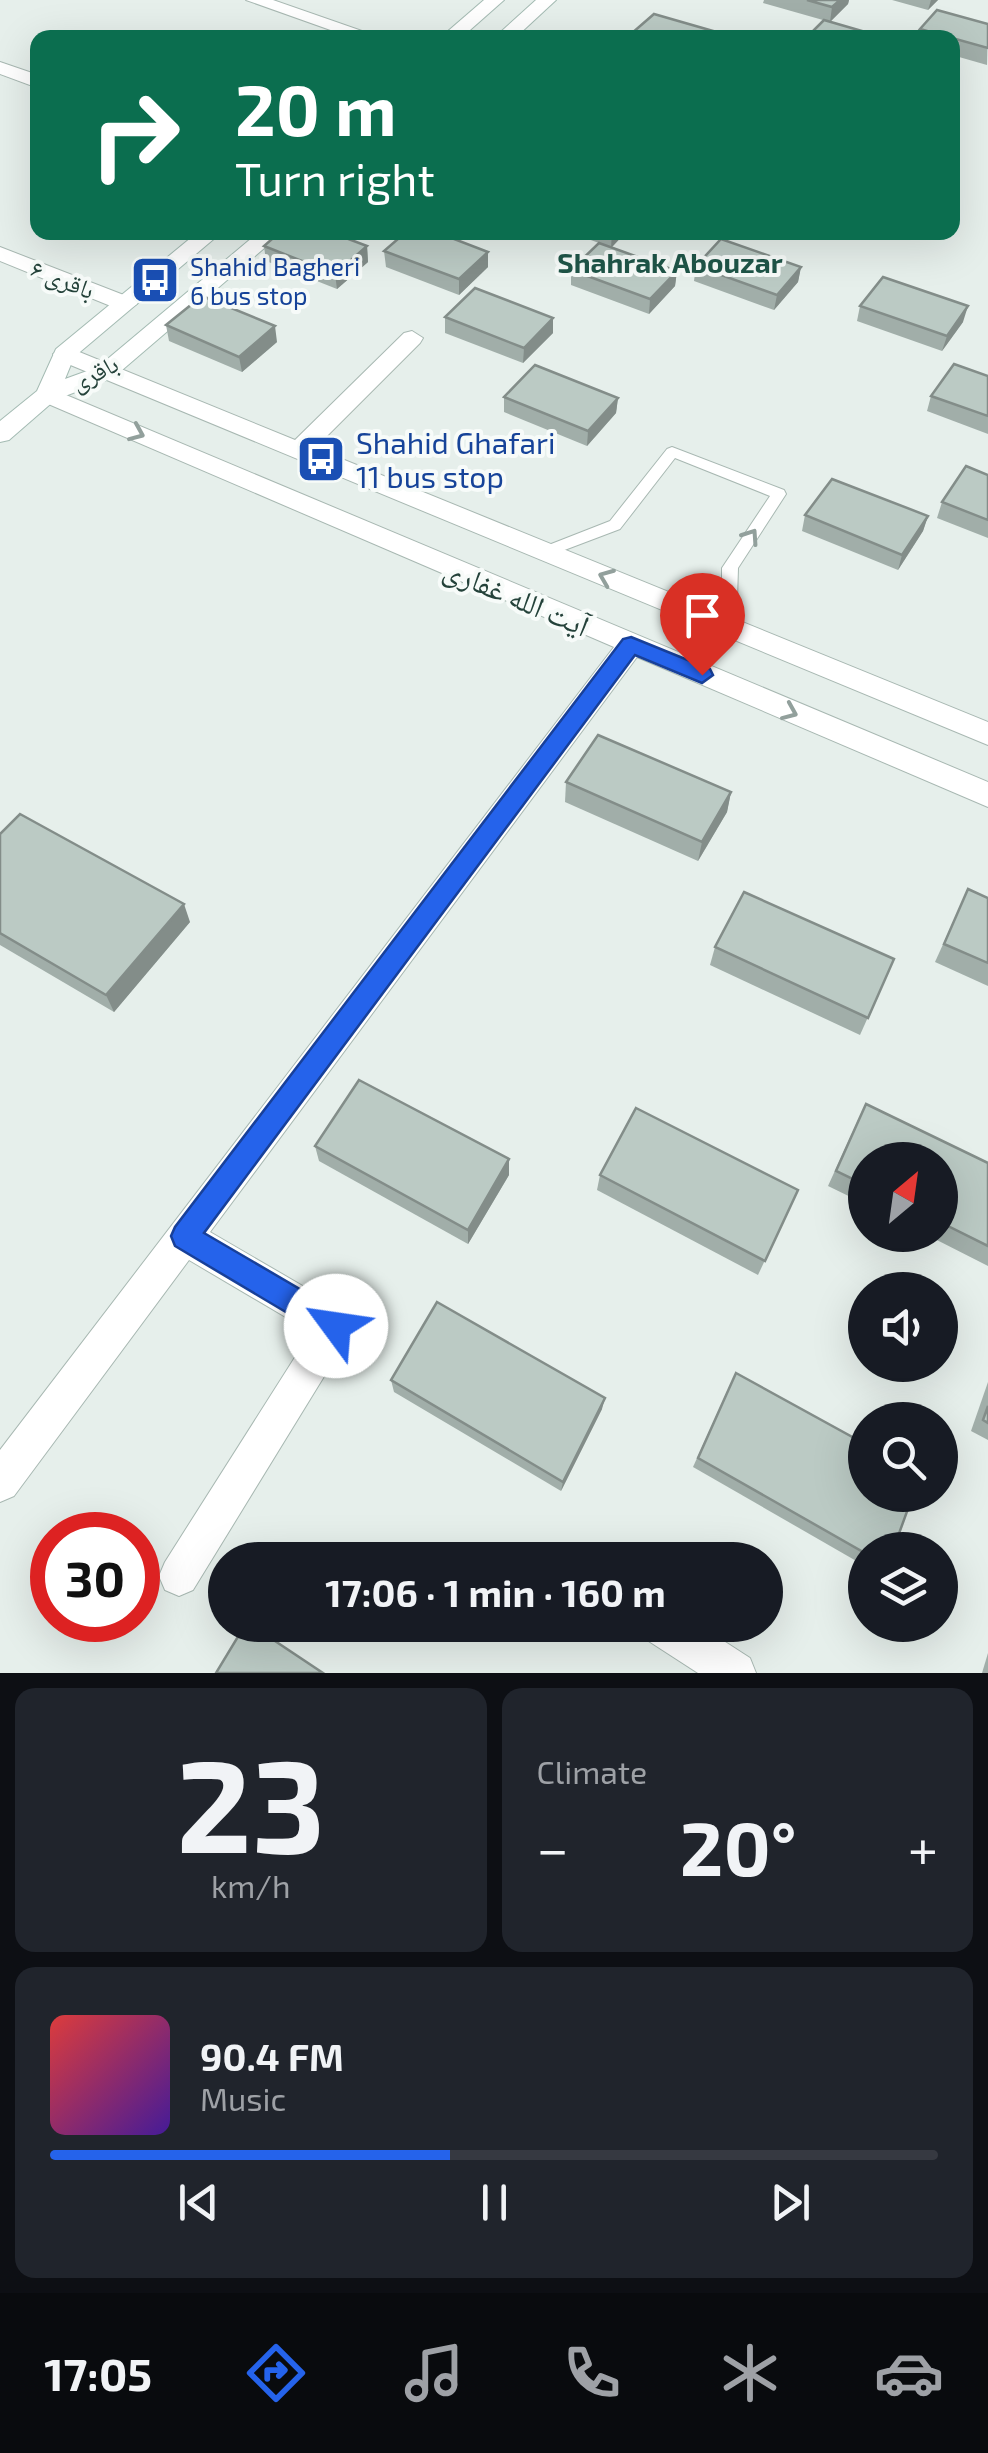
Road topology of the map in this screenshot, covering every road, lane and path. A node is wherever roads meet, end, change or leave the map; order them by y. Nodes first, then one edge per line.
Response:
1 (255, 0) edge
2 (547, 0) edge
3 (490, 4) edge
4 (524, 20) junction
5 (348, 30) edge
6 (459, 30) edge
7 (512, 30) edge
8 (0, 68) edge
9 (30, 79) edge
10 (202, 240) edge
11 (264, 240) edge
12 (0, 253) edge
13 (126, 304) junction
14 (412, 338) dead end
15 (64, 354) junction
16 (106, 372) junction
17 (47, 395) junction
18 (0, 434) edge
19 (299, 450) junction
20 (546, 552) junction
21 (730, 628) junction
22 (631, 645) junction
23 (988, 734) edge
24 (988, 795) edge
25 (185, 1236) junction
26 (0, 1482) edge
27 (179, 1576) dead end
28 (688, 1642) edge
29 (735, 1673) edge

1 - 5 street
2 - 4 street
3 - 4 street
3 - 6 street
4 - 7 street
8 - 9 street
10 - 13 street, باقری
11 - 16 street, باقری
12 - 13 street, باقری ۶
13 - 15 street, باقری
14 - 19 street
15 - 16 street, آیت الله غفاری
15 - 17 street, باقری
16 - 17 street, باقری
16 - 19 street, آیت الله غفاری
17 - 18 street
17 -> 22 street, آیت الله غفاری
19 - 20 street, آیت الله غفاری
21 -> 20 street, آیت الله غفاری
21 -> 20 lane
21 - 23 street, آیت الله غفاری
22 -> 24 street, آیت الله غفاری
22 - 25 street
25 - 26 street
25 - 27 street
28 - 29 street

